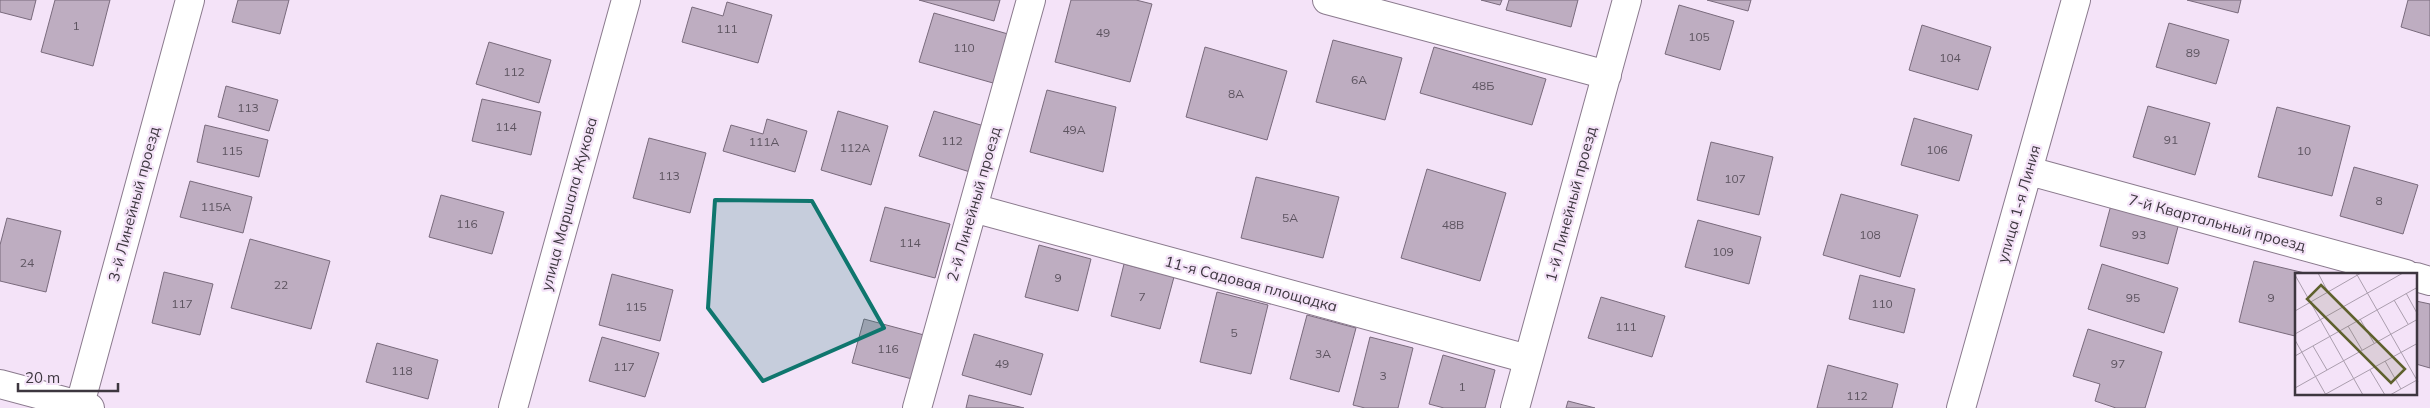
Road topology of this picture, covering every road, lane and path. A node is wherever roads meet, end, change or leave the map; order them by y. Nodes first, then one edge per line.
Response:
1 (190, 0) edge
2 (626, 0) edge
3 (1031, 0) edge
4 (1327, 0) edge
5 (1628, 0) edge
6 (2076, 0) edge
7 (1607, 75) junction
8 (2029, 171) junction
9 (973, 208) junction
10 (2402, 273) edge
11 (1528, 359) junction
12 (0, 384) edge
13 (82, 407) edge
14 (513, 408) edge
15 (917, 408) edge
16 (1515, 408) edge
17 (1961, 408) edge

1 - 13 street, 3-й Линейный проезд
2 - 14 street, улица Маршала Жукова
3 - 9 street, 2-й Линейный проезд
4 - 7 street
5 - 7 street, 1-й Линейный проезд
6 - 8 street, улица 1-я Линия
7 - 11 street, 1-й Линейный проезд
8 - 10 street, 7-й Квартальный проезд
8 - 17 street, улица 1-я Линия
9 - 11 street, 11-я Садовая площадка
9 - 15 street, 2-й Линейный проезд
11 - 16 street, 1-й Линейный проезд
12 - 13 street

